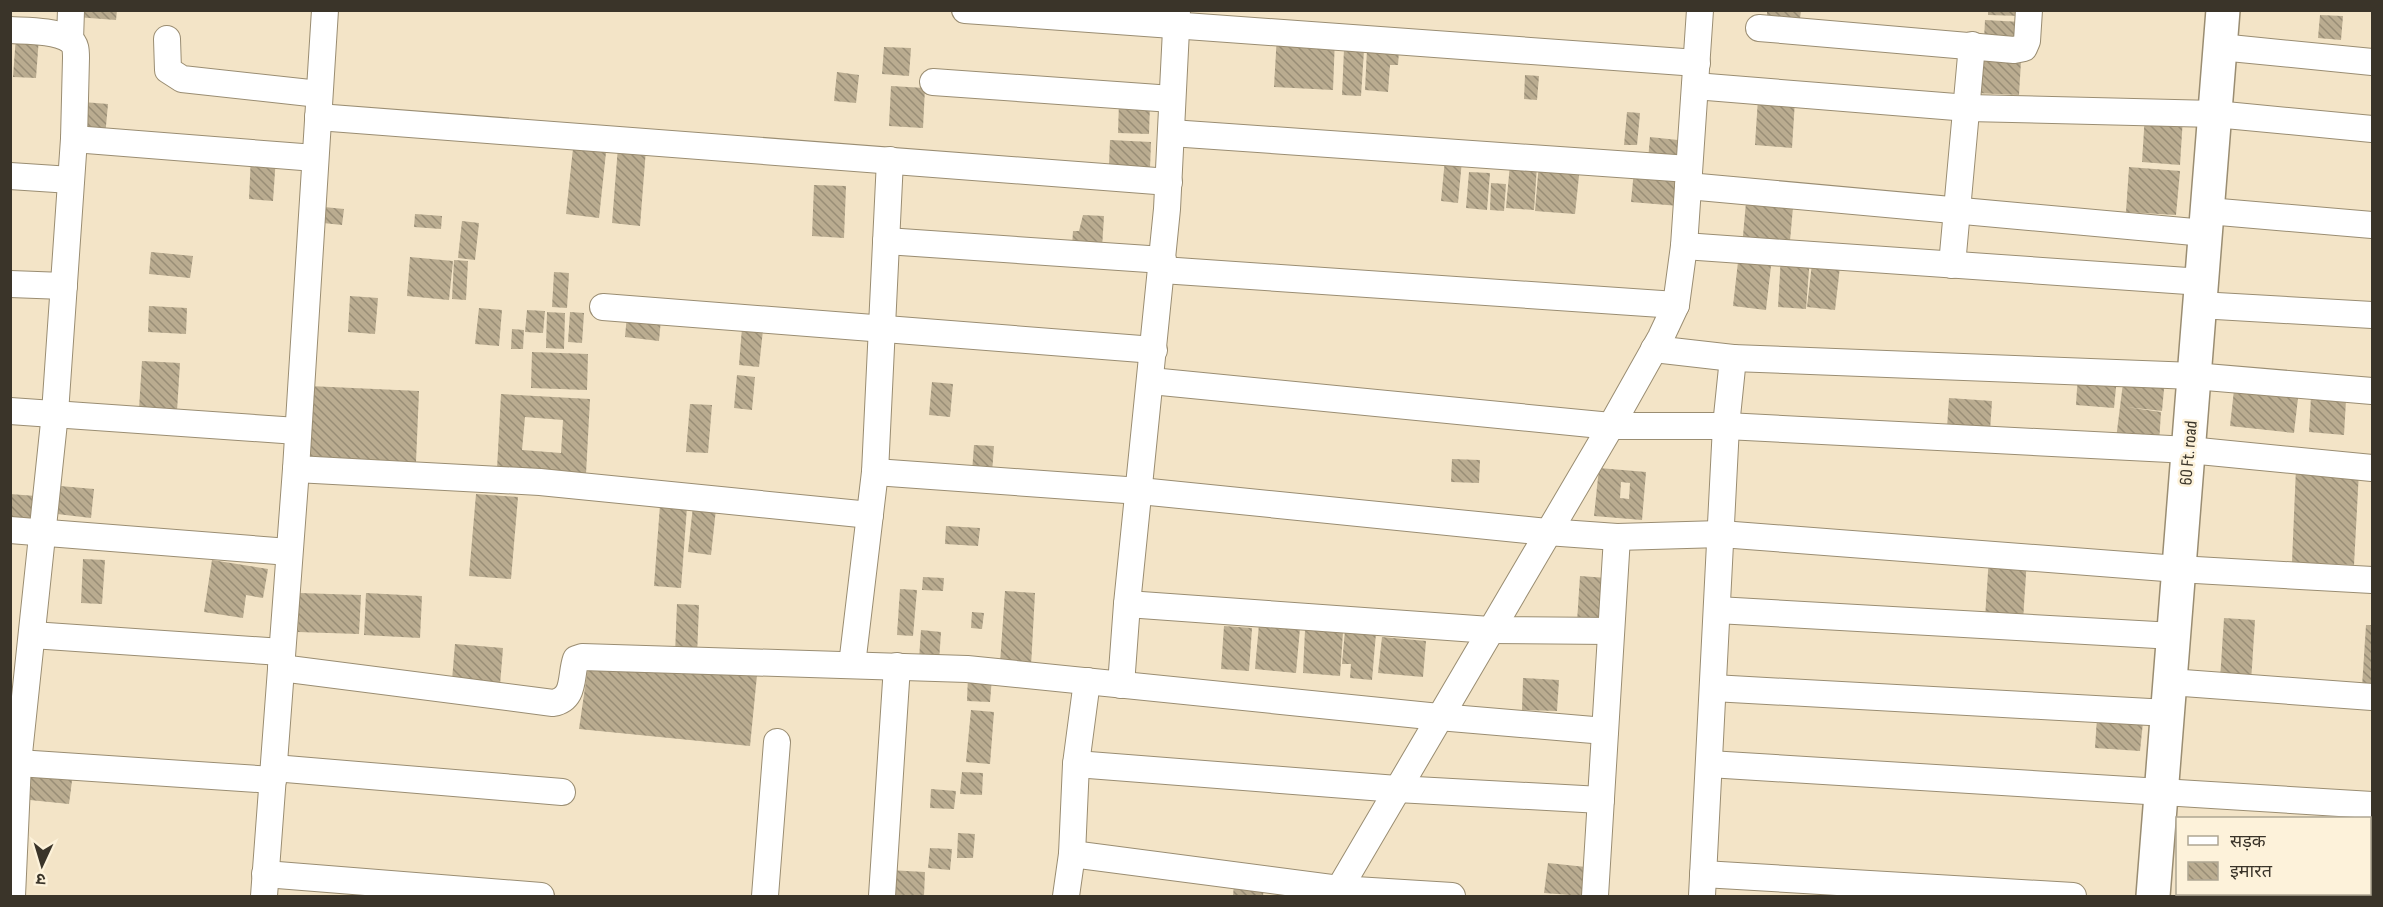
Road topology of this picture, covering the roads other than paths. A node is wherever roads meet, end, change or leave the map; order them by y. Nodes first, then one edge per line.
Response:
1 (71, 10) edge
2 (325, 10) edge
3 (965, 10) edge
4 (1700, 10) edge
5 (2029, 10) edge
6 (2223, 10) edge
7 (1176, 18) edge
8 (1759, 28) dead end
9 (10, 30) edge
10 (167, 39) dead end
11 (70, 40) junction
12 (1972, 45) junction
13 (2220, 47) junction
14 (2373, 62) edge
15 (1696, 74) junction
16 (933, 82) dead end
17 (1173, 99) junction
18 (319, 106) junction
19 (1968, 108) junction
20 (2215, 114) junction
21 (2373, 129) edge
22 (1171, 133) junction
23 (74, 139) junction
24 (315, 158) junction
25 (890, 160) junction
26 (10, 176) edge
27 (1689, 177) junction
28 (71, 180) junction
29 (1169, 182) junction
30 (1956, 210) junction
31 (2206, 222) junction
32 (2373, 225) edge
33 (886, 241) junction
34 (1684, 246) junction
35 (1162, 265) junction
36 (1952, 265) junction
37 (10, 284) edge
38 (64, 286) junction
39 (2201, 293) junction
40 (1676, 305) junction
41 (603, 307) dead end
42 (2373, 315) edge
43 (880, 329) junction
44 (1154, 350) junction
45 (1654, 350) junction
46 (1733, 358) junction
47 (2194, 376) junction
48 (1151, 381) junction
49 (2373, 391) edge
50 (10, 411) edge
51 (55, 413) junction
52 (1611, 426) junction
53 (1726, 426) junction
54 (297, 431) junction
55 (2189, 450) junction
56 (2373, 468) edge
57 (296, 469) junction
58 (875, 472) junction
59 (1140, 491) junction
60 (870, 515) junction
61 (10, 530) edge
62 (42, 532) junction
63 (1547, 532) junction
64 (1720, 534) junction
65 (1617, 537) junction
66 (289, 552) junction
67 (2178, 569) junction
68 (2373, 580) edge
69 (1127, 604) junction
70 (1717, 610) junction
71 (1490, 630) junction
72 (1611, 631) junction
73 (2174, 636) junction
74 (24, 641) edge
75 (282, 660) junction
76 (852, 665) junction
77 (897, 666) junction
78 (1086, 681) junction
79 (1121, 685) junction
80 (1713, 688) junction
81 (2373, 697) edge
82 (2169, 698) junction
83 (1439, 717) junction
84 (1605, 731) junction
85 (777, 742) dead end
86 (18, 763) junction
87 (1076, 764) junction
88 (1709, 764) junction
89 (273, 774) junction
90 (1398, 789) junction
91 (2162, 791) junction
92 (562, 792) dead end
93 (1601, 800) junction
94 (2373, 805) edge
95 (13, 812) edge
96 (1072, 854) junction
97 (265, 885) edge
98 (1702, 885) edge
99 (1337, 893) edge
100 (12, 897) edge
101 (541, 897) edge
102 (765, 897) edge
103 (882, 897) edge
104 (1066, 897) edge
105 (1452, 897) edge
106 (1595, 897) edge
107 (2073, 897) edge
108 (2153, 897) edge

1 - 11 street
2 - 18 street
3 - 7 street
4 - 15 street
5 - 12 street
6 - 13 street, 60 Ft. road
7 - 15 street
7 - 17 street
8 - 12 street
9 - 11 street
10 - 18 street
11 - 23 street
12 - 19 street
13 - 14 street
13 - 20 street, 60 Ft. road
15 - 19 street
15 - 27 street
16 - 17 street
17 - 22 street
18 - 24 street
18 - 25 street
19 - 20 street
19 - 30 street
20 - 21 street
20 - 31 street, 60 Ft. road
22 - 27 street
22 - 29 street
23 - 24 street
23 - 28 street
24 - 54 street
25 - 29 street
25 - 33 street
26 - 28 street
27 - 30 street
27 - 34 street
28 - 38 street
29 - 35 street
30 - 31 street
30 - 36 street
31 - 32 street
31 - 39 street, 60 Ft. road
33 - 35 street
33 - 43 street
34 - 36 street
34 - 40 street
35 - 40 street
35 - 44 street
36 - 39 street
37 - 38 street
38 - 51 street
39 - 42 street
39 - 47 street, 60 Ft. road
40 - 45 street
41 - 43 street
43 - 44 street
43 - 58 street
44 - 48 street
45 - 46 street
45 - 52 street
46 - 47 street
46 - 53 street
47 - 49 street
47 - 55 street, 60 Ft. road
48 - 52 street
48 - 59 street
50 - 51 street
51 - 54 street
51 - 62 street
52 - 53 street
52 - 63 street
53 - 55 street
53 - 64 street
54 - 57 street
55 - 56 street
55 - 67 street, 60 Ft. road
57 - 60 street
57 - 66 street
58 - 59 street
58 - 60 street
59 - 63 street
59 - 69 street
60 - 76 street
61 - 62 street
62 - 66 street
62 - 74 street
63 - 65 street
63 - 71 street
64 - 65 street
64 - 67 street
64 - 70 street
65 - 72 street
66 - 75 street
67 - 68 street
67 - 73 street, 60 Ft. road
69 - 71 street
69 - 79 street
70 - 73 street
70 - 80 street
71 - 72 street
71 - 83 street
72 - 84 street
73 - 82 street, 60 Ft. road
74 - 75 street
74 - 86 street
75 - 76 street
75 - 89 street
76 - 77 street
77 - 78 street
77 - 103 street
78 - 79 street
78 - 87 street
79 - 83 street
80 - 82 street
80 - 88 street
81 - 82 street
82 - 91 street, 60 Ft. road
83 - 84 street
83 - 90 street
84 - 93 street
85 - 102 street
86 - 89 street
86 - 95 street
87 - 90 street
87 - 96 street
88 - 91 street
88 - 98 street
89 - 92 street
89 - 97 street
90 - 93 street
90 - 99 street
91 - 94 street
91 - 108 street, 60 Ft. road
93 - 106 street
95 - 100 street
96 - 99 street
96 - 104 street
97 - 101 street
98 - 107 street
99 - 105 street

